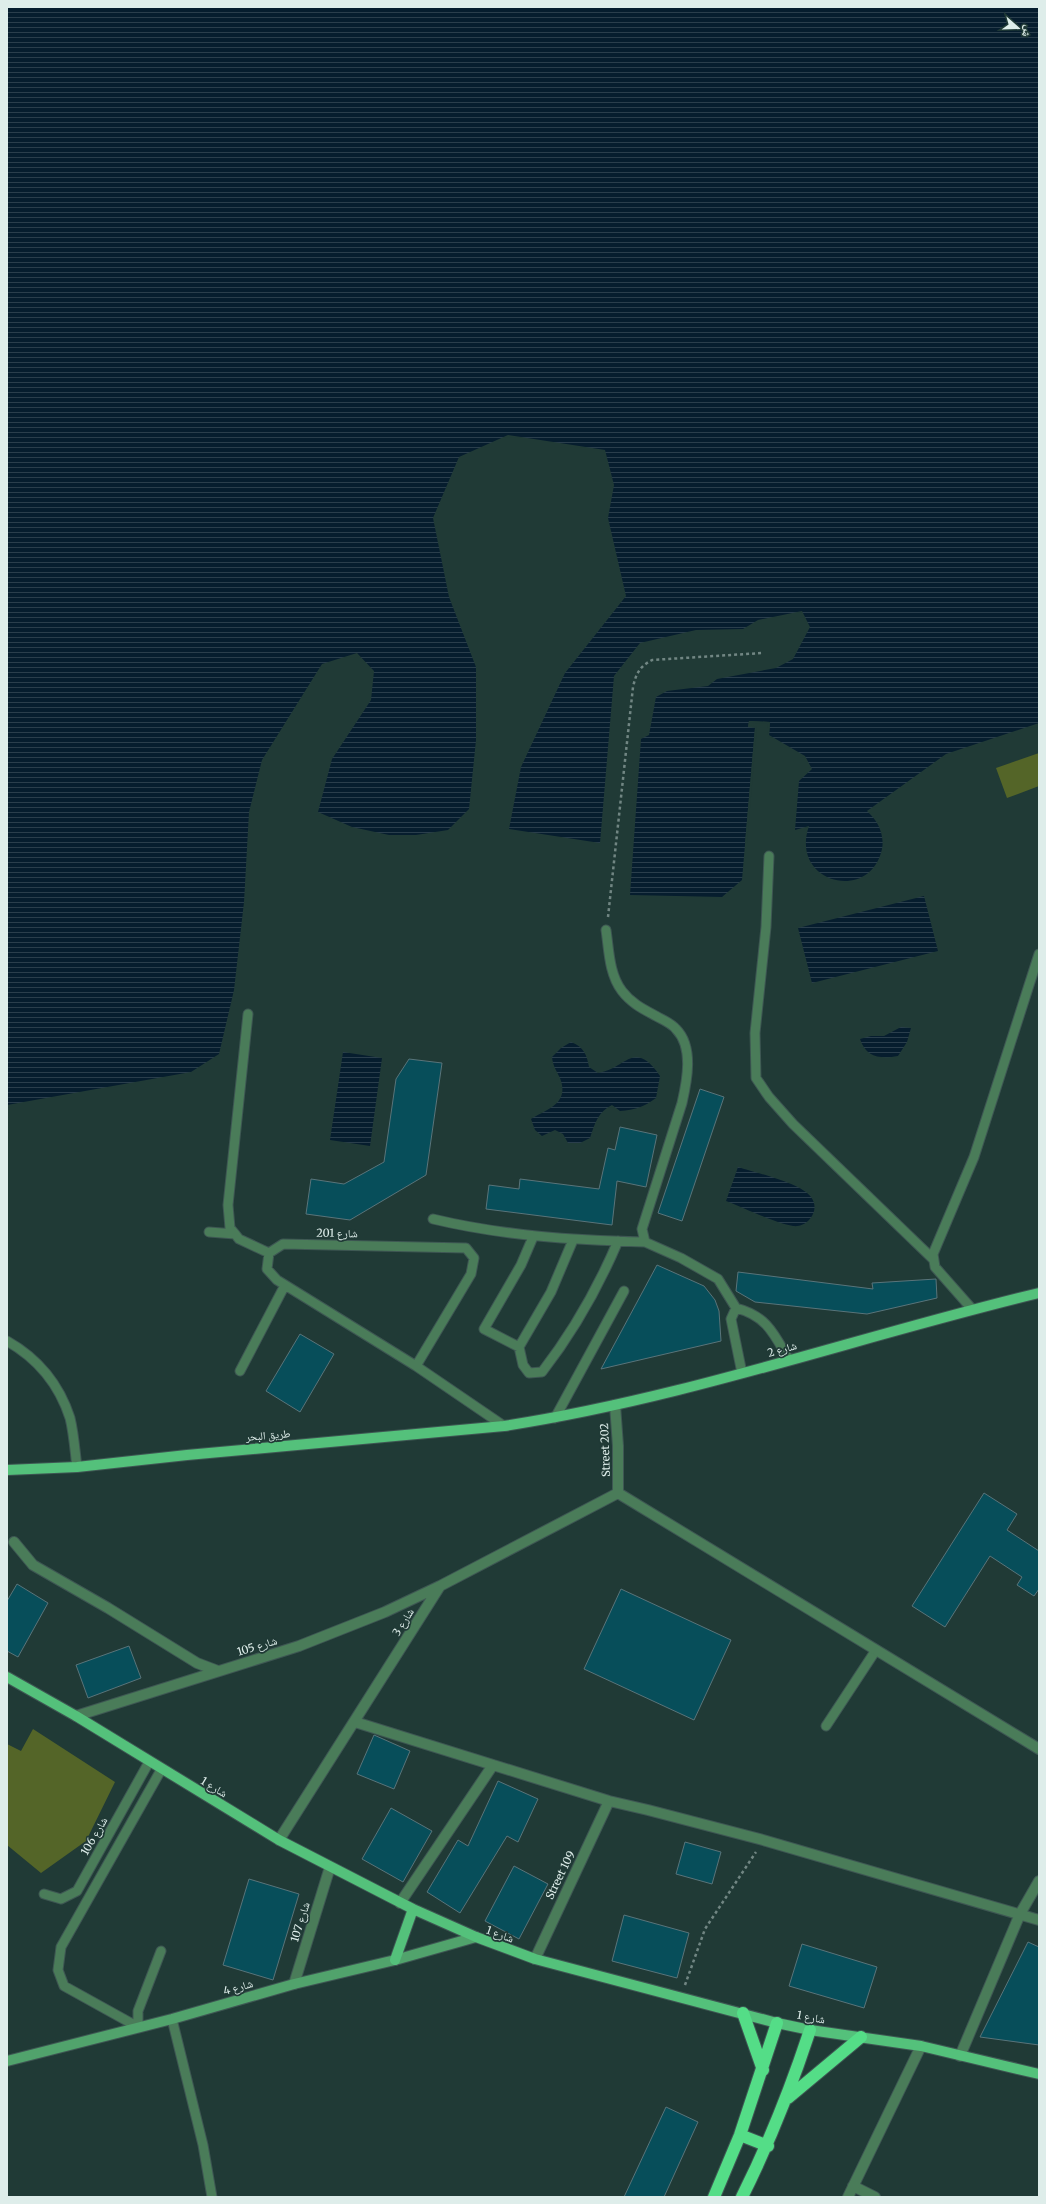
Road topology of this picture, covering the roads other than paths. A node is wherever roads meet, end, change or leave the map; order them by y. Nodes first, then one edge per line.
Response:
1 (769, 856) dead end
2 (606, 930) road end
3 (1039, 954) edge
4 (248, 1014) dead end
5 (433, 1219) dead end
6 (209, 1232) dead end
7 (235, 1234) junction
8 (533, 1237) junction
9 (573, 1240) junction
10 (618, 1241) junction
11 (645, 1242) junction
12 (269, 1253) junction
13 (933, 1259) junction
14 (285, 1285) junction
15 (624, 1291) dead end
16 (1039, 1293) edge
17 (736, 1308) junction
18 (972, 1309) junction
19 (7, 1341) edge
20 (519, 1347) junction
21 (789, 1360) junction
22 (416, 1366) junction
23 (240, 1372) dead end
24 (742, 1373) junction
25 (615, 1405) junction
26 (555, 1418) junction
27 (530, 1422) joint
28 (504, 1426) junction
29 (77, 1467) junction
30 (7, 1470) edge
31 (618, 1493) junction
32 (14, 1542) dead end
33 (440, 1586) junction
34 (876, 1650) junction
35 (218, 1671) junction
36 (7, 1677) edge
37 (76, 1716) junction
38 (355, 1722) junction
39 (826, 1726) dead end
40 (1039, 1749) edge
41 (149, 1762) junction
42 (493, 1765) junction
43 (161, 1770) junction
44 (609, 1801) junction
45 (279, 1840) junction
46 (330, 1867) junction
47 (1039, 1881) edge
48 (44, 1894) dead end
49 (400, 1903) junction
50 (413, 1909) junction
51 (1020, 1914) junction
52 (1039, 1920) edge
53 (476, 1937) junction
54 (161, 1951) dead end
55 (534, 1959) junction
56 (395, 1960) junction
57 (294, 1984) junction
58 (743, 2013) junction
59 (172, 2019) junction
60 (777, 2023) junction
61 (138, 2028) junction
62 (810, 2030) junction
63 (861, 2037) junction
64 (921, 2046) junction
65 (960, 2056) junction
66 (7, 2061) edge
67 (763, 2070) junction
68 (1039, 2074) edge
69 (787, 2099) junction
70 (740, 2135) junction
71 (768, 2146) junction
72 (853, 2186) junction
73 (212, 2197) edge
74 (714, 2197) edge
75 (742, 2197) edge
76 (848, 2197) edge
77 (875, 2197) edge

1 - 13 lane
2 - 11 lane
3 - 13 lane
4 - 7 lane
5 - 8 lane
6 - 7 lane
7 - 12 lane
8 - 9 lane
8 - 20 lane
9 - 10 lane
9 - 20 lane
10 - 11 lane
10 - 20 lane
11 - 17 lane
12 - 14 lane
12 - 22 lane, شارع 201
13 - 18 lane
14 - 22 lane
14 - 23 lane
15 - 26 lane
16 - 18 main road, شارع 2
17 - 21 lane
17 - 24 lane
18 - 21 main road, شارع 2
19 - 29 lane
21 - 24 main road, شارع 2
22 - 28 lane
24 - 25 main road, شارع 2
25 - 26 main road, شارع 2
25 - 31 street, Street 202
26 - 27 main road, شارع 2
27 - 28 main road, طريق البحر
28 - 29 main road, طريق البحر
29 - 30 main road, طريق البحر
31 - 33 street
31 - 34 street
32 - 35 street
33 - 35 street, شارع 105
33 - 38 street, شارع 3
34 - 39 lane
34 - 40 street
35 - 37 street, شارع 105
36 - 37 main road, شارع 1
37 - 41 main road, شارع 1
38 - 42 street
38 - 45 street, شارع 3
41 - 43 main road, شارع 1
41 - 48 lane, شارع 106
42 - 44 street
42 - 49 street
43 - 45 main road, شارع 1
43 - 61 lane
44 - 51 street
44 - 55 street, Street 109
45 - 46 main road, شارع 1
46 - 49 main road, شارع 1
46 - 57 street, شارع 107
47 - 51 street
49 - 50 main road, شارع 1
50 - 53 main road, شارع 1
50 - 56 main road
51 - 52 street
51 - 65 street
53 - 55 main road, شارع 1
53 - 56 main road, شارع 4
54 - 61 lane
55 - 58 main road, شارع 1
56 - 57 main road, شارع 4
57 - 59 main road, شارع 4
58 - 60 main road, شارع 1
58 - 67 highway
59 - 61 main road, شارع 4
59 - 73 lane
60 - 62 main road, شارع 1
60 - 67 highway
61 - 66 main road, شارع 4
62 - 63 main road, شارع 1
62 - 69 highway
63 - 64 main road, شارع 1
63 - 69 highway
64 - 65 main road, شارع 1
64 - 72 street
65 - 68 main road, شارع 1
67 - 70 highway
69 - 71 highway
70 - 71 highway
70 - 74 highway
71 - 75 highway
72 - 76 street
72 - 77 street

